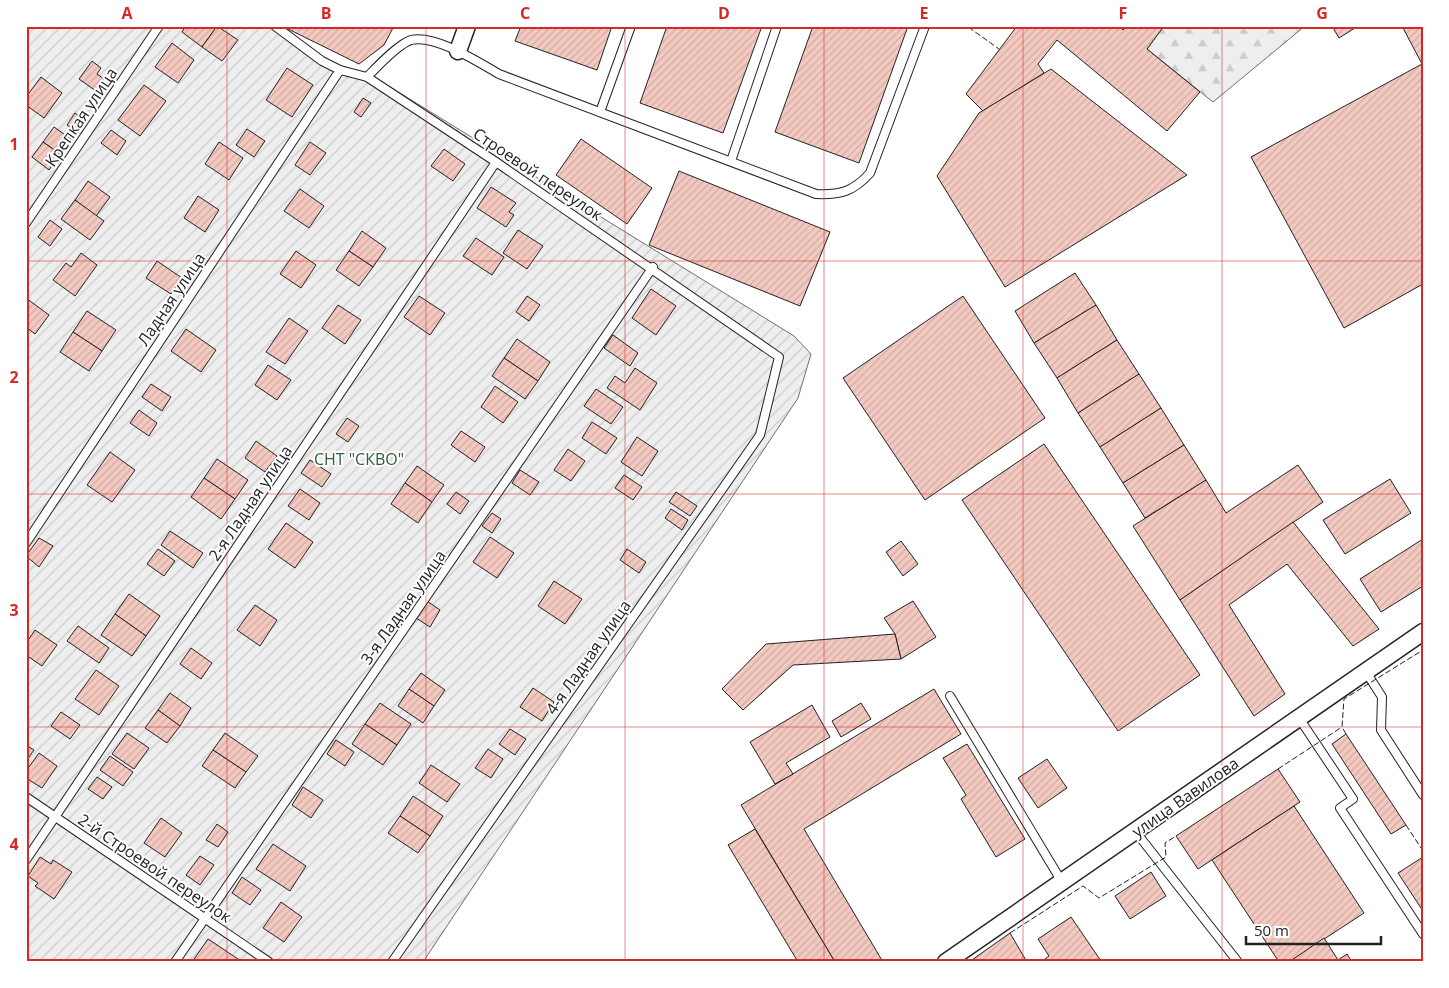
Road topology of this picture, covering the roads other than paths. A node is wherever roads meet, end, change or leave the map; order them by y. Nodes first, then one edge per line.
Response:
1 (159, 26) edge
2 (275, 26) edge
3 (467, 26) edge
4 (631, 26) edge
5 (777, 26) edge
6 (925, 26) edge
7 (458, 52) junction
8 (340, 70) junction
9 (367, 78) junction
10 (600, 112) junction
11 (496, 162) junction
12 (731, 162) junction
13 (26, 223) edge
14 (653, 268) junction
15 (779, 357) joint
16 (26, 543) edge
17 (1423, 632) edge
18 (1366, 672) junction
19 (950, 696) dead end
20 (1299, 718) junction
21 (1423, 795) edge
22 (26, 797) edge
23 (55, 817) junction
24 (1135, 832) junction
25 (26, 860) edge
26 (1062, 882) junction
27 (206, 918) junction
28 (1423, 934) edge
29 (175, 962) edge
30 (269, 962) edge
31 (392, 962) edge
32 (946, 962) edge
33 (1238, 962) edge

1 - 13 lane, Крепкая улица
2 - 8 lane, Строевой переулок
3 - 7 street
4 - 10 lane
5 - 12 lane
6 - 12 lane
7 - 9 lane
7 - 10 lane
8 - 9 lane, Строевой переулок
8 - 16 lane, Ладная улица
9 - 11 lane, Строевой переулок
10 - 12 lane
11 - 14 lane, Строевой переулок
11 - 23 lane, 2-я Ладная улица
14 - 15 lane, Строевой переулок
14 - 27 lane, 3-я Ладная улица
15 - 31 lane, 4-я Ладная улица
17 - 18 street, улица Вавилова
18 - 20 street, улица Вавилова
18 - 21 lane
19 - 26 lane
20 - 24 street, улица Вавилова
20 - 28 lane
22 - 23 lane, 2-й Строевой переулок
23 - 25 lane, 2-я Ладная улица
23 - 27 lane, 2-й Строевой переулок
24 - 26 street, улица Вавилова
24 - 33 lane
26 - 32 street, улица Вавилова
27 - 29 lane, 3-я Ладная улица
27 - 30 lane, 2-й Строевой переулок

